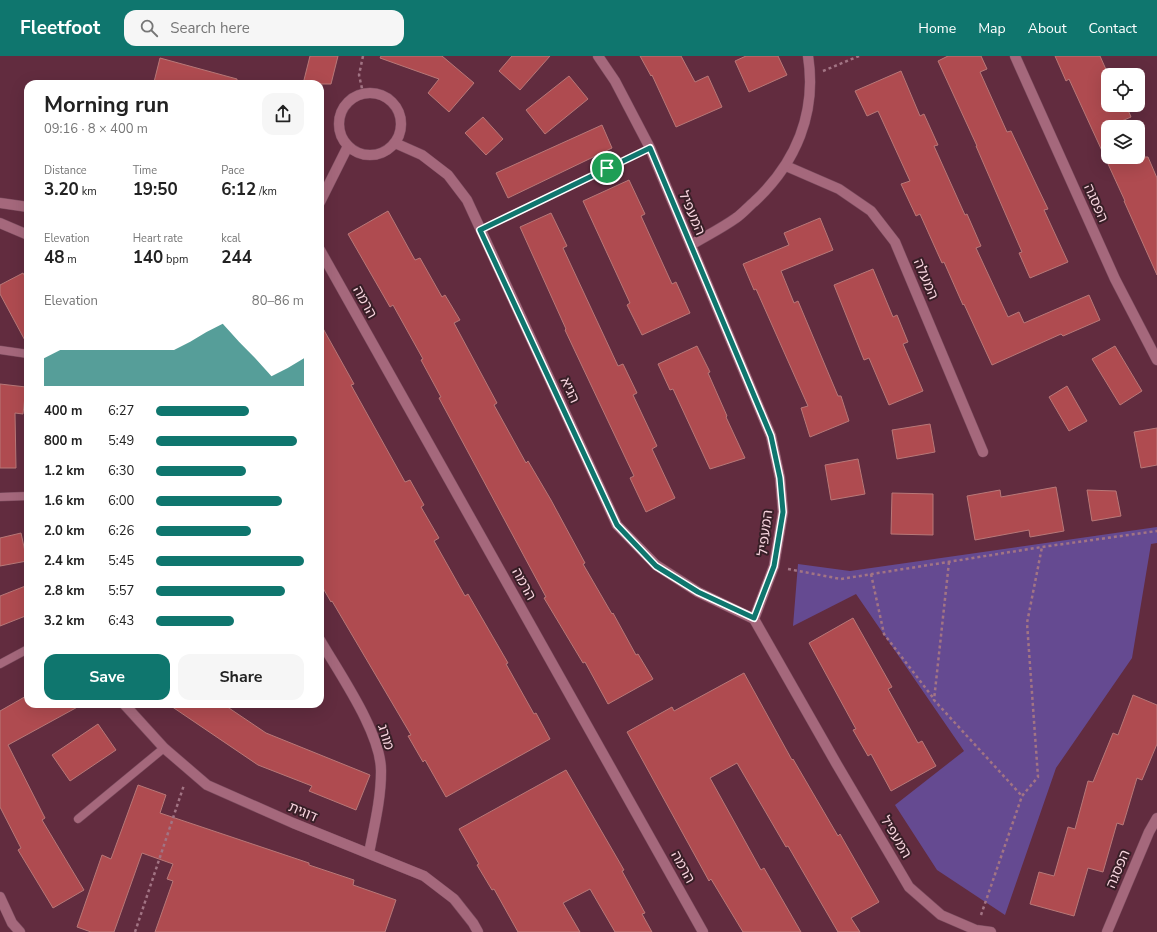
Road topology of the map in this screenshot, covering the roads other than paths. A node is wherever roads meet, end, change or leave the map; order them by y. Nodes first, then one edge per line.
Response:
1 (598, 56) edge
2 (808, 56) edge
3 (1014, 56) edge
4 (395, 143) junction
5 (348, 146) junction
6 (786, 166) junction
7 (324, 194) edge
8 (0, 202) edge
9 (24, 206) edge
10 (0, 223) edge
11 (24, 233) edge
12 (691, 245) junction
13 (324, 257) edge
14 (0, 350) edge
15 (24, 353) edge
16 (1157, 360) edge
17 (983, 452) dead end
18 (24, 496) edge
19 (0, 497) edge
20 (754, 618) junction
21 (324, 647) edge
22 (24, 652) edge
23 (0, 664) edge
24 (128, 708) edge
25 (164, 748) junction
26 (1157, 818) edge
27 (78, 819) dead end
28 (369, 853) junction
29 (0, 897) edge
30 (20, 932) edge
31 (478, 932) edge
32 (703, 932) edge
33 (991, 932) edge
34 (1107, 932) edge

1 - 12 street, המעפיל
2 - 6 street
3 - 16 street, הפסגה
4 - 5 street
4 - 5 street
4 - 20 street, הגיא
5 - 7 street
6 - 12 street
6 - 17 street, המעלה
8 - 9 street
10 - 11 street
12 - 20 street, המעפיל
13 - 32 street, הרמה
14 - 15 lane
18 - 19 lane
20 - 33 street, המעפיל
21 - 28 street, מורג
22 - 23 lane
24 - 25 street, דוגית
25 - 27 lane
25 - 28 street, דוגית
26 - 34 street, הפסגה
28 - 31 street, דוגית
29 - 30 street

